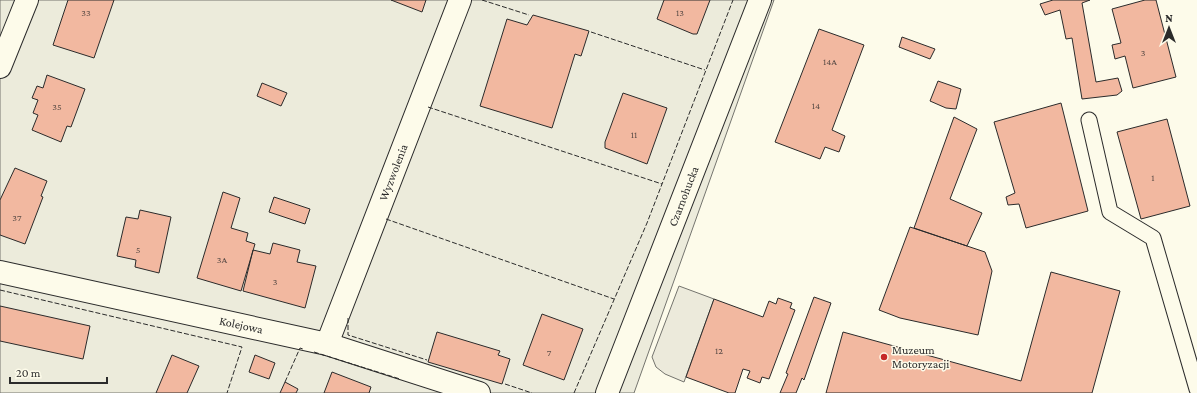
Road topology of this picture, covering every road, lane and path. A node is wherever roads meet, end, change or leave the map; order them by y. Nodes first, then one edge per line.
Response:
1 (27, 0) edge
2 (460, 0) edge
3 (760, 0) edge
4 (0, 67) edge
5 (1089, 120) dead end
6 (0, 272) edge
7 (327, 344) junction
8 (1197, 389) edge
9 (479, 393) edge
10 (608, 393) edge

1 - 4 street
2 - 7 street, Wyzwolenia
3 - 10 street, Czarnohucka
5 - 8 lane
6 - 7 street, Kolejowa
7 - 9 street, Kolejowa

